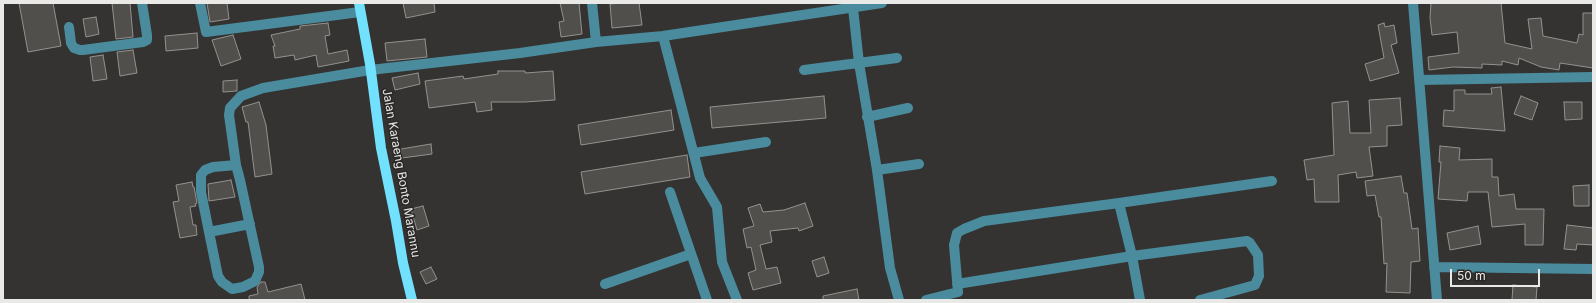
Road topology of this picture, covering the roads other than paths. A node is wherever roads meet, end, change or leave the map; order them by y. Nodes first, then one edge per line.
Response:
1 (142, 3) edge
2 (200, 3) edge
3 (592, 3) edge
4 (882, 3) edge
5 (1413, 3) edge
6 (360, 8) edge
7 (853, 8) junction
8 (69, 27) dead end
9 (663, 36) junction
10 (596, 42) junction
11 (896, 58) dead end
12 (859, 63) junction
13 (370, 70) junction
14 (804, 70) dead end
15 (1593, 77) edge
16 (1419, 80) junction
17 (908, 108) dead end
18 (867, 117) junction
19 (766, 142) dead end
20 (694, 153) junction
21 (919, 164) dead end
22 (236, 165) junction
23 (877, 170) junction
24 (1272, 181) dead end
25 (670, 192) dead end
26 (1119, 203) junction
27 (250, 224) junction
28 (209, 232) junction
29 (691, 254) junction
30 (1132, 256) junction
31 (1434, 267) junction
32 (1593, 269) edge
33 (605, 284) dead end
34 (959, 292) edge
35 (412, 300) edge
36 (707, 300) edge
37 (737, 300) edge
38 (899, 300) edge
39 (926, 300) edge
40 (1140, 300) edge
41 (1200, 300) edge
42 (1437, 300) edge

1 - 8 street
2 - 6 street
3 - 10 street
4 - 7 street
5 - 16 street
6 - 13 main road, Jalan Karaeng Bonto Marannu
7 - 9 street
7 - 12 street
9 - 10 street
9 - 20 street
10 - 13 street
11 - 12 street
12 - 14 street
12 - 18 street
13 - 22 street
13 - 35 main road, Jalan Karaeng Bonto Marannu
15 - 16 street
16 - 31 street
17 - 18 street
18 - 23 street
19 - 20 street
20 - 37 street
21 - 23 street
22 - 27 street
22 - 28 street
23 - 38 street
24 - 26 street
25 - 29 street
26 - 30 street
26 - 34 street
27 - 28 street
27 - 28 street
29 - 33 street
29 - 36 street
30 - 34 street
30 - 40 street
30 - 41 street
31 - 32 street
31 - 42 street
34 - 39 street

